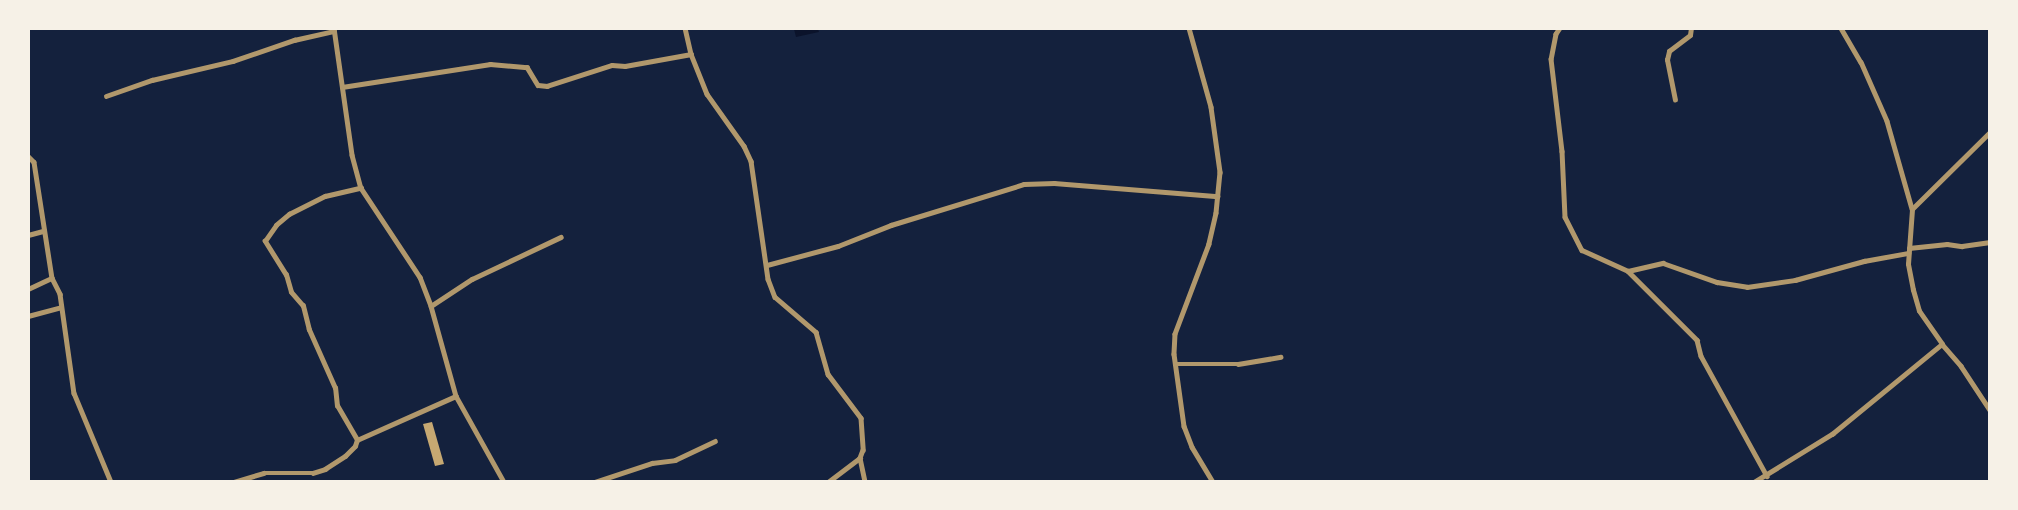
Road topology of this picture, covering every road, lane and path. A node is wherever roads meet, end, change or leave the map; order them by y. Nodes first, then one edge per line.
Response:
1 (685, 28) edge
2 (1189, 28) edge
3 (1560, 28) edge
4 (1691, 28) edge
5 (1841, 28) edge
6 (334, 30) edge
7 (691, 54) junction
8 (342, 87) junction
9 (106, 96) dead end
10 (1675, 100) dead end
11 (1989, 132) edge
12 (28, 156) edge
13 (361, 188) junction
14 (1217, 196) junction
15 (1912, 209) junction
16 (43, 231) junction
17 (28, 235) edge
18 (561, 237) dead end
19 (1989, 242) edge
20 (1909, 251) junction
21 (767, 265) junction
22 (1628, 271) junction
23 (52, 278) junction
24 (28, 289) edge
25 (431, 306) junction
26 (61, 307) junction
27 (28, 316) edge
28 (1942, 344) junction
29 (1280, 357) dead end
30 (1175, 364) junction
31 (456, 396) junction
32 (1989, 410) edge
33 (357, 440) junction
34 (715, 441) dead end
35 (860, 458) junction
36 (1767, 476) junction
37 (111, 482) edge
38 (234, 482) edge
39 (504, 482) edge
40 (595, 482) edge
41 (828, 482) edge
42 (865, 482) edge
43 (1213, 482) edge
44 (1754, 482) edge

1 - 7 street
2 - 14 street
3 - 22 street
4 - 10 street
5 - 15 street
6 - 8 street
6 - 9 street
7 - 8 street
7 - 21 street
8 - 13 street
11 - 15 street
12 - 16 street
13 - 25 street
13 - 33 street
14 - 21 street
14 - 30 street
15 - 20 street
16 - 17 street
16 - 23 street
18 - 25 street
19 - 20 street
20 - 22 street
20 - 28 street
21 - 35 street
22 - 36 street
23 - 24 street
23 - 26 street
25 - 31 street
26 - 27 street
26 - 37 street
28 - 32 street
28 - 36 street
29 - 30 street
30 - 43 street
31 - 33 street
31 - 39 street
33 - 38 street
34 - 40 street
35 - 41 street
35 - 42 street
36 - 44 street

